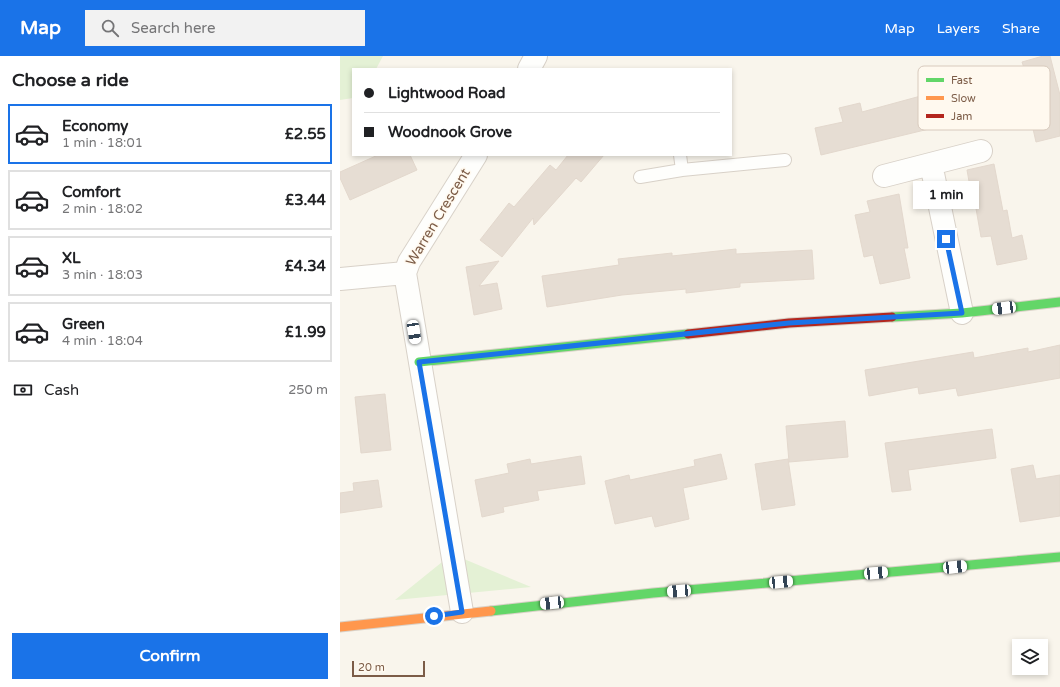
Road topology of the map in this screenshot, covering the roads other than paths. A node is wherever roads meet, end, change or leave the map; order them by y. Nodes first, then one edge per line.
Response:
1 (536, 56) edge
2 (530, 68) edge
3 (981, 151) dead end
4 (475, 156) edge
5 (680, 156) edge
6 (785, 160) dead end
7 (932, 164) junction
8 (682, 170) junction
9 (884, 176) dead end
10 (640, 177) dead end
11 (405, 273) junction
12 (340, 279) edge
13 (1060, 302) edge
14 (962, 313) junction
15 (419, 362) junction
16 (1060, 556) edge
17 (462, 612) junction
18 (340, 627) edge

1 - 2 street
3 - 7 street
4 - 11 street, Warren Crescent
5 - 8 lane
6 - 8 lane
7 - 9 street
7 - 14 street
8 - 10 lane
11 - 12 street
11 - 15 street, Warren Crescent
13 - 14 street
14 - 15 street
15 - 17 street, Warren Crescent
16 - 17 street
17 - 18 street

